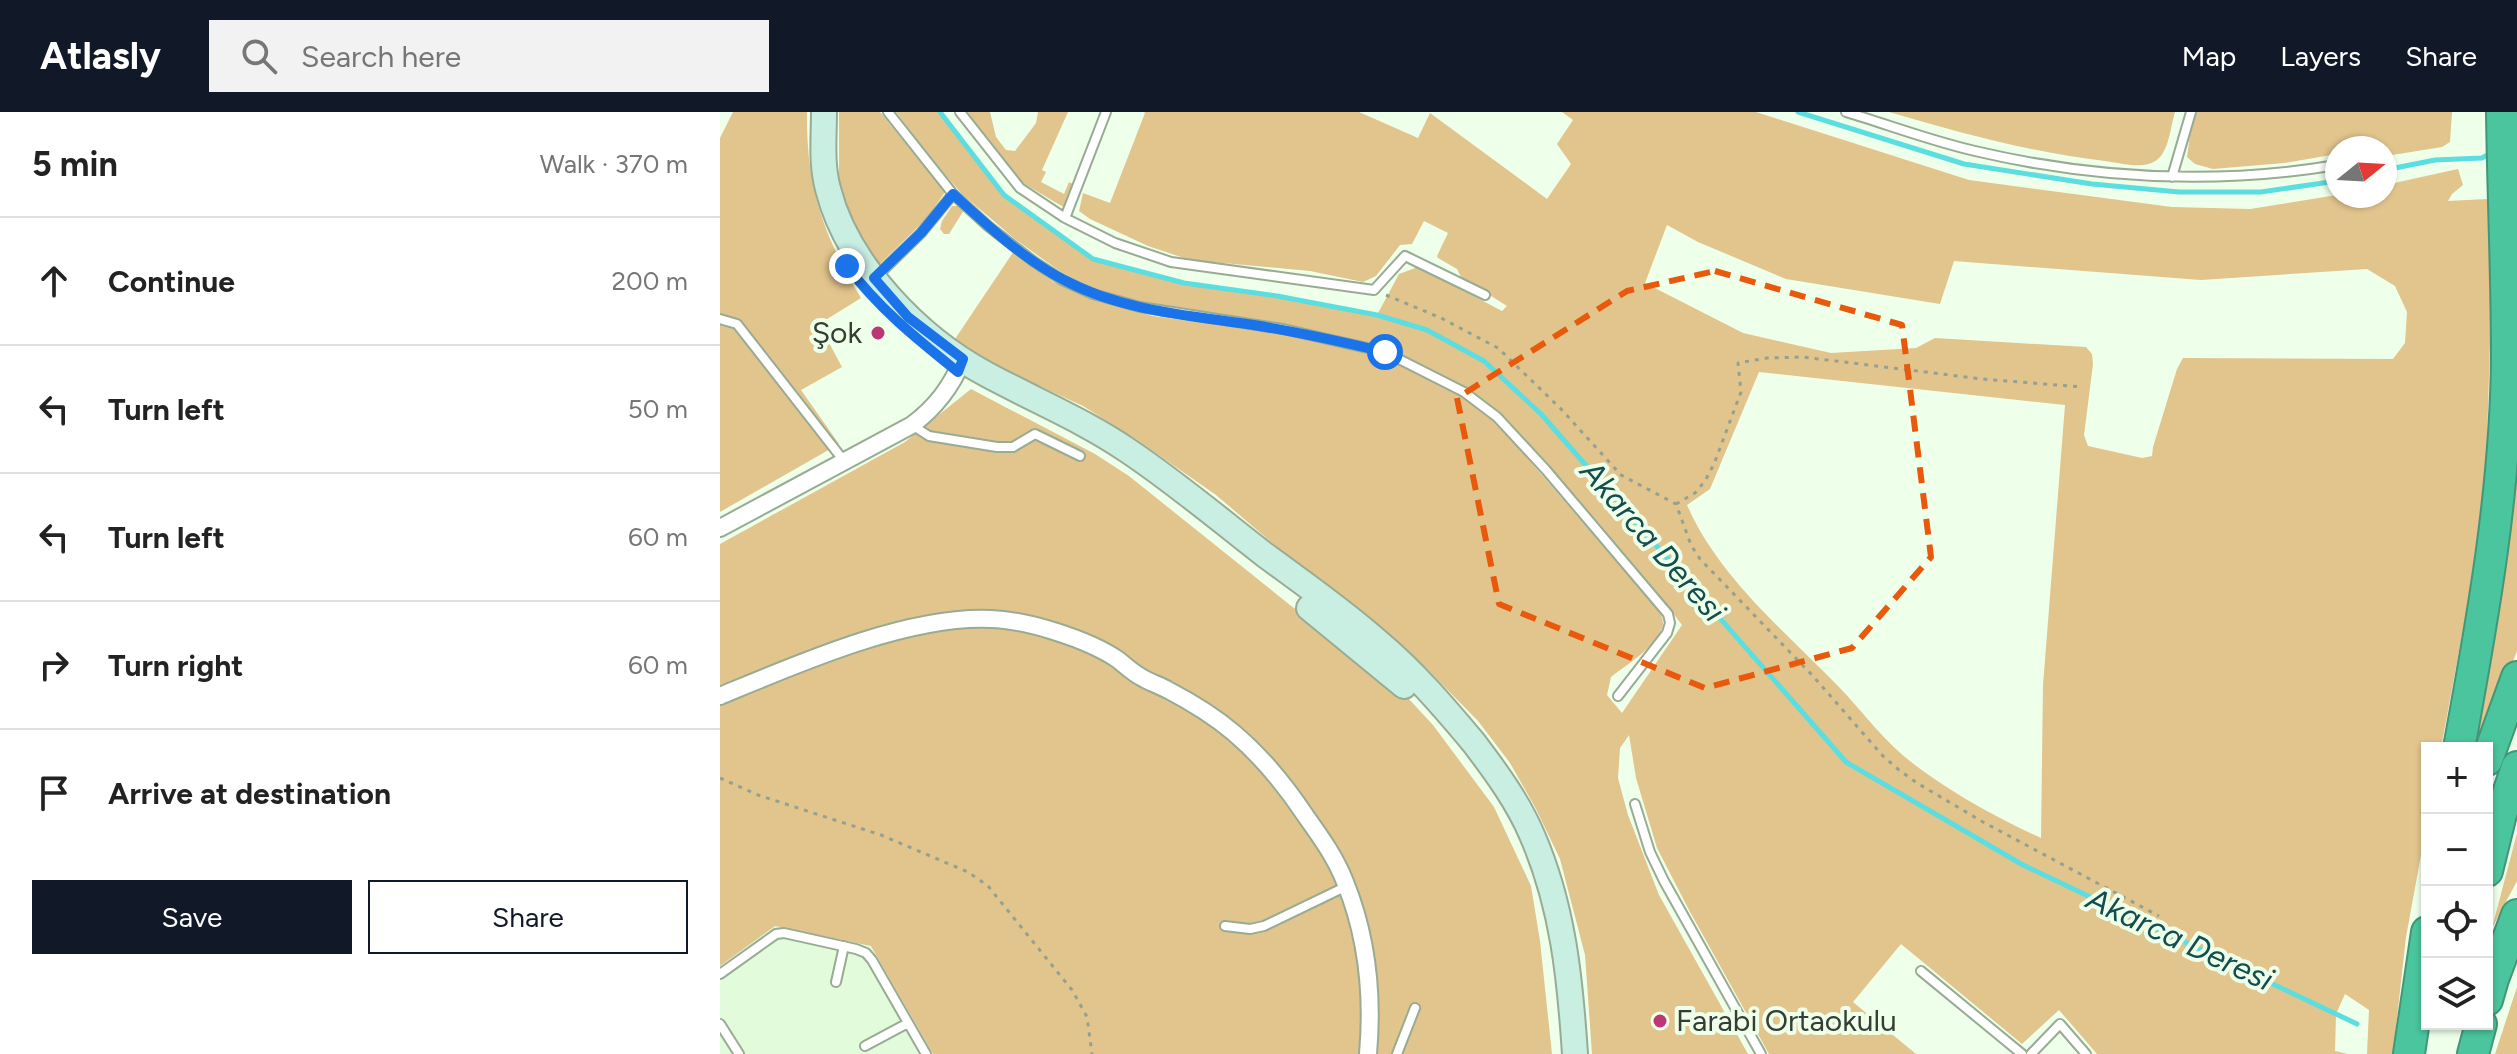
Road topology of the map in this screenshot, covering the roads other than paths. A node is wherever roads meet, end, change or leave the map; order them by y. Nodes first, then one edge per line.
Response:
1 (813, 112) edge
2 (824, 112) edge
3 (888, 112) edge
4 (960, 112) edge
5 (1106, 112) edge
6 (1846, 112) edge
7 (2191, 112) edge
8 (2502, 112) edge
9 (2325, 167) edge
10 (2172, 177) junction
11 (953, 194) junction
12 (1065, 218) junction
13 (874, 278) junction
14 (1485, 295) dead end
15 (720, 319) edge
16 (960, 366) junction
17 (912, 425) junction
18 (1080, 456) dead end
19 (844, 461) junction
20 (720, 528) edge
21 (2517, 677) edge
22 (720, 696) edge
23 (1618, 696) dead end
24 (2460, 742) edge
25 (2493, 743) edge
26 (2517, 767) edge
27 (1635, 804) dead end
28 (2493, 847) edge
29 (1347, 886) junction
30 (2517, 915) edge
31 (1225, 926) dead end
32 (844, 946) junction
33 (2423, 958) edge
34 (1921, 971) dead end
35 (720, 974) edge
36 (2493, 979) edge
37 (836, 982) dead end
38 (1415, 1008) dead end
39 (908, 1023) junction
40 (720, 1024) edge
41 (2430, 1030) edge
42 (2458, 1030) edge
43 (2479, 1030) edge
44 (865, 1046) dead end
45 (739, 1054) edge
46 (926, 1054) edge
47 (1368, 1054) edge
48 (1397, 1054) edge
49 (1565, 1054) edge
50 (1575, 1054) edge
51 (1761, 1054) edge
52 (2022, 1054) edge
53 (2031, 1054) edge
54 (2086, 1054) edge
55 (2409, 1054) edge
56 (2427, 1054) edge
57 (2456, 1054) edge
58 (2473, 1054) edge

1 - 16 main road
2 - 13 main road
3 - 11 lane
4 - 12 lane
5 - 12 lane
6 - 10 lane
7 - 10 lane
8 - 24 highway
9 - 10 lane
11 - 13 lane
11 - 23 lane
12 - 14 lane
13 - 16 main road
15 - 19 lane
16 - 17 street
16 - 49 main road
16 - 50 main road
17 - 18 lane
17 - 19 street
19 - 20 street
21 - 25 highway
22 - 29 street
26 - 28 highway
27 - 51 lane
29 - 31 lane
29 - 47 street
30 - 36 highway
32 - 35 lane
32 - 37 lane
32 - 39 lane
33 - 55 highway
34 - 52 lane
38 - 48 lane
39 - 44 lane
39 - 46 lane
40 - 45 lane
41 - 56 highway
42 - 57 highway
43 - 58 highway
53 - 54 lane

